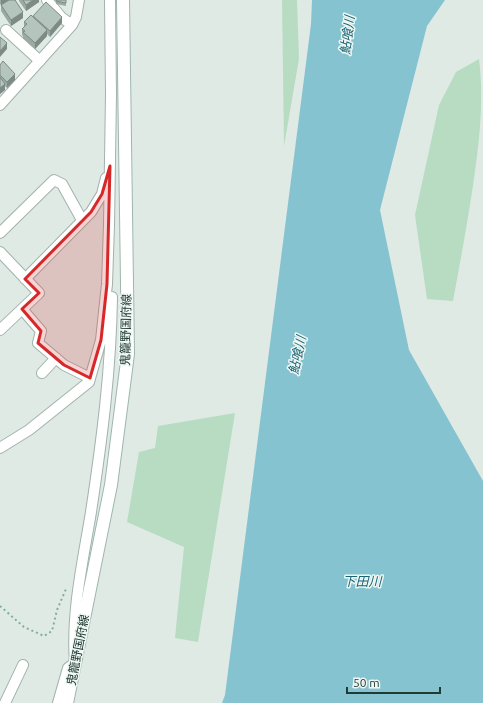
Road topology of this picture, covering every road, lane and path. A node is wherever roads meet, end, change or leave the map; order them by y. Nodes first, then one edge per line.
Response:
1 (47, 0) edge
2 (80, 0) edge
3 (110, 0) edge
4 (123, 0) edge
5 (72, 25) junction
6 (6, 30) dead end
7 (40, 61) junction
8 (0, 105) edge
9 (110, 166) junction
10 (109, 201) junction
11 (82, 220) junction
12 (0, 233) edge
13 (103, 246) dead end
14 (0, 252) edge
15 (25, 279) junction
16 (108, 284) junction
17 (22, 309) junction
18 (0, 330) edge
19 (56, 358) junction
20 (42, 373) dead end
21 (90, 378) junction
22 (0, 448) edge
23 (67, 588) dead end
24 (0, 606) edge
25 (75, 663) junction
26 (23, 665) dead end
27 (5, 703) edge
28 (58, 703) edge
29 (67, 703) edge

1 - 5 street
2 - 5 street
3 - 9 street
4 - 25 main road, 鬼籠野国府線
5 - 7 street
6 - 7 street
7 - 8 street
9 - 10 street
9 - 11 street
10 - 13 street
10 - 16 street
11 - 12 street
11 - 15 street
14 - 15 street
15 - 17 street
16 - 21 street
16 - 25 street
17 - 18 street
17 - 19 street
19 - 20 street
19 - 21 street
21 - 22 street
23 - 24 path
25 - 28 street
25 - 29 main road, 鬼籠野国府線
26 - 27 street

